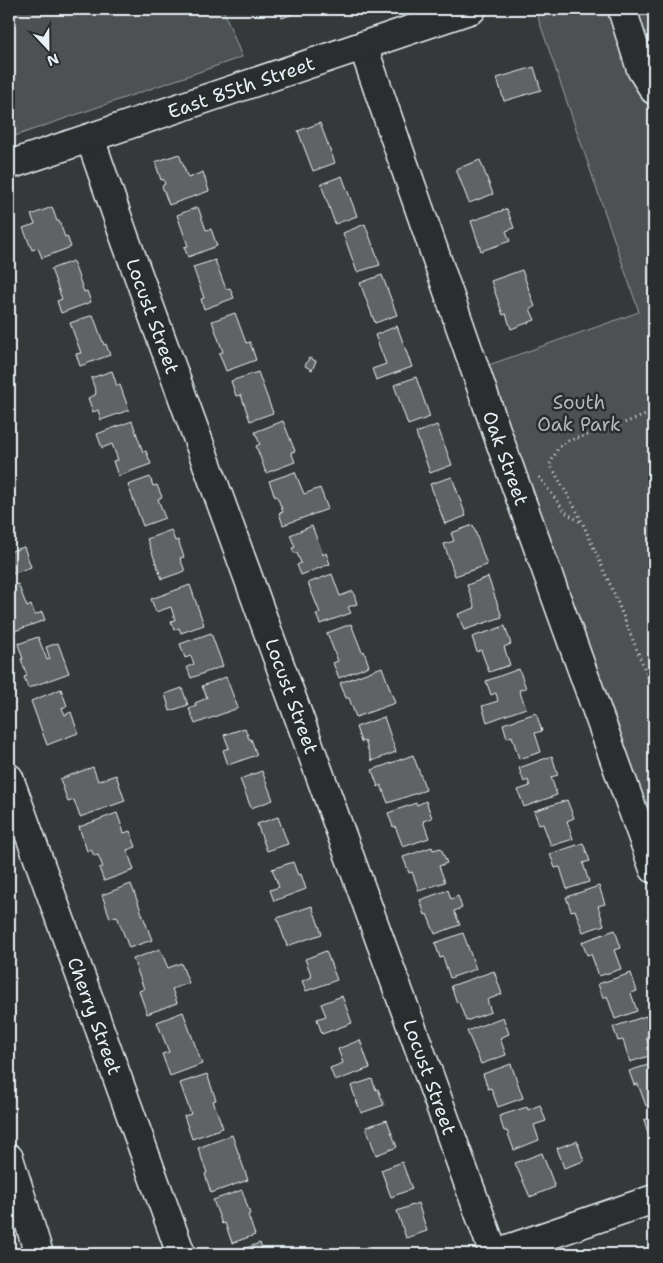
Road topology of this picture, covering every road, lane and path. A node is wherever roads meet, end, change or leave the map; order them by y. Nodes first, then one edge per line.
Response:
1 (472, 9) edge
2 (622, 9) edge
3 (363, 46) junction
4 (654, 90) edge
5 (90, 138) junction
6 (9, 166) edge
7 (654, 412) edge
8 (535, 472) dead end
9 (583, 523) junction
10 (654, 692) edge
11 (9, 778) edge
12 (654, 869) edge
13 (9, 1158) edge
14 (654, 1199) edge
15 (39, 1254) edge
16 (181, 1254) edge
17 (494, 1254) edge

1 - 3 street, East 85th Street
2 - 4 street
3 - 5 street, East 85th Street
3 - 12 street, Oak Street
5 - 6 street, East 85th Street
5 - 17 street, Locust Street
7 - 9 path
8 - 9 path
9 - 10 path
11 - 16 street, Cherry Street
13 - 15 street
14 - 17 street

